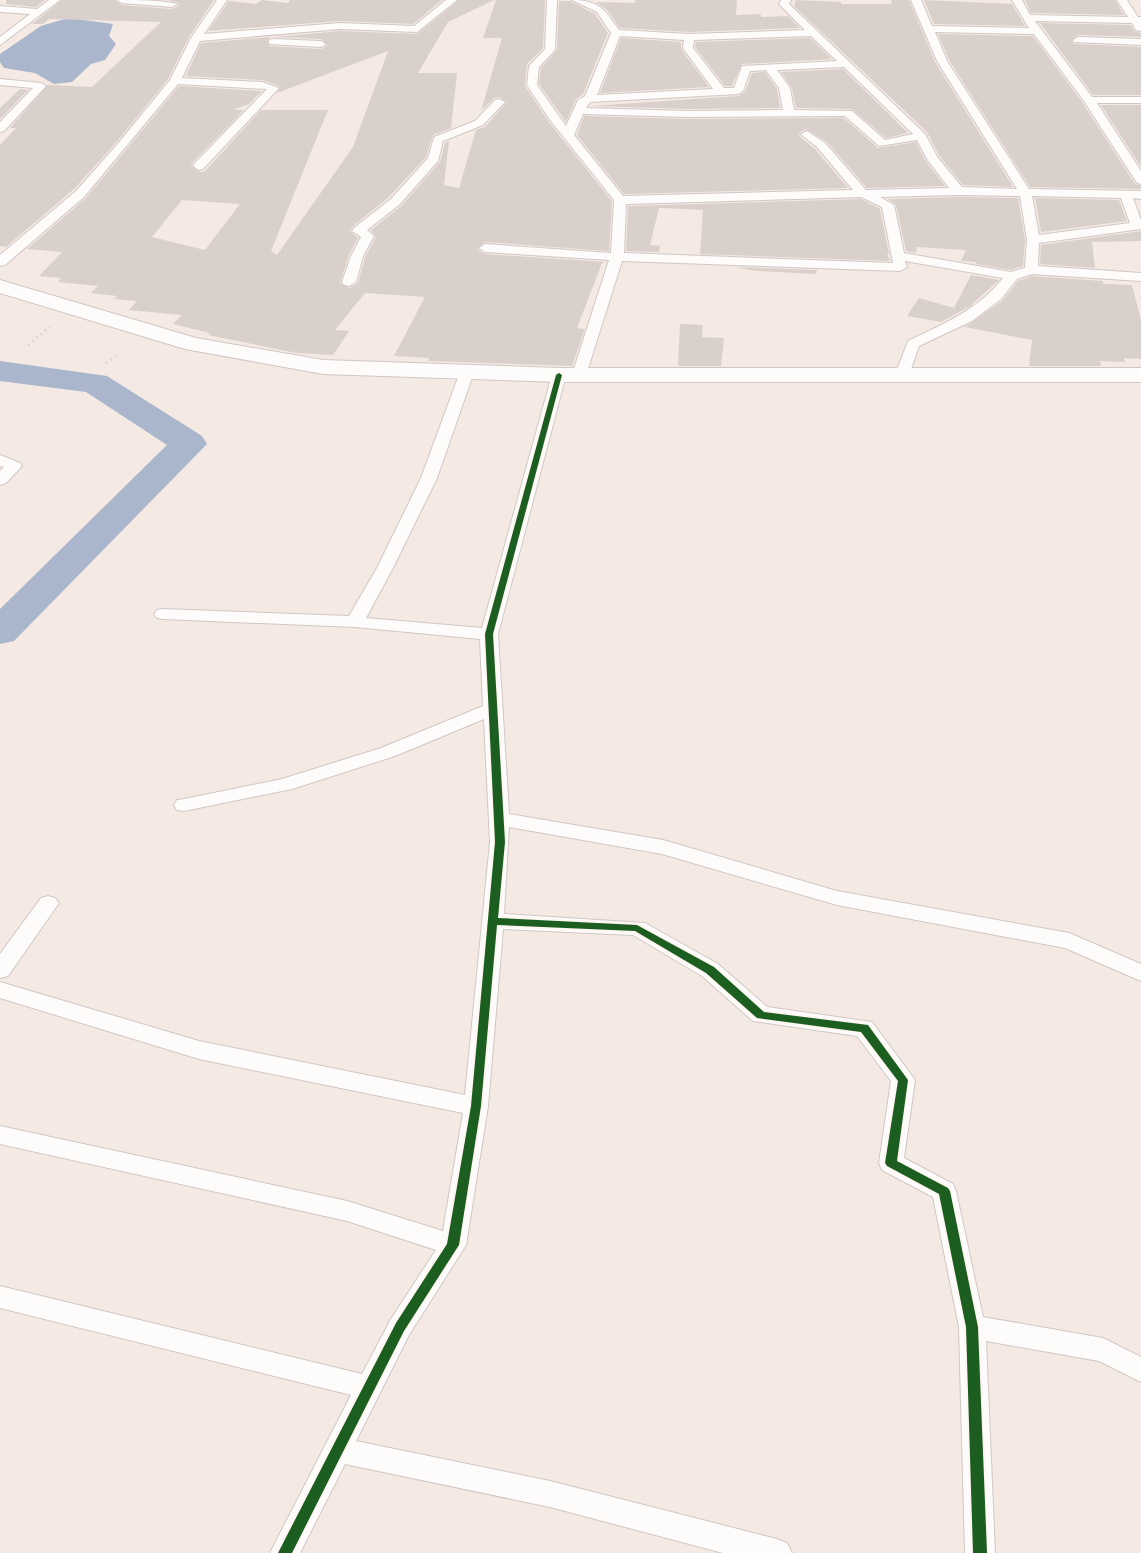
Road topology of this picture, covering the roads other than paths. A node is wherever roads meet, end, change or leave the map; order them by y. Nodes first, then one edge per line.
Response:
1 (55, 0) edge
2 (122, 0) edge
3 (222, 0) edge
4 (452, 0) edge
5 (552, 0) edge
6 (577, 0) edge
7 (786, 0) edge
8 (916, 0) edge
9 (1017, 0) edge
10 (1122, 0) edge
11 (172, 4) dead end
12 (0, 9) edge
13 (39, 12) junction
14 (1027, 18) junction
15 (1139, 23) edge
16 (928, 29) junction
17 (1037, 31) junction
18 (616, 33) junction
19 (813, 33) junction
20 (689, 37) junction
21 (197, 38) junction
22 (1078, 40) dead end
23 (0, 42) edge
24 (1141, 42) edge
25 (321, 44) dead end
26 (846, 64) junction
27 (770, 69) junction
28 (175, 81) junction
29 (0, 82) edge
30 (722, 93) junction
31 (590, 99) junction
32 (1089, 100) junction
33 (1141, 100) edge
34 (499, 102) dead end
35 (579, 111) junction
36 (789, 112) junction
37 (0, 129) edge
38 (807, 134) dead end
39 (568, 135) junction
40 (921, 136) junction
41 (199, 166) dead end
42 (1141, 180) edge
43 (958, 191) junction
44 (862, 193) junction
45 (1026, 194) junction
46 (1141, 195) edge
47 (1126, 196) junction
48 (620, 200) junction
49 (1034, 240) junction
50 (485, 248) dead end
51 (899, 256) junction
52 (617, 257) junction
53 (0, 262) edge
54 (1031, 270) junction
55 (1012, 276) junction
56 (1141, 278) edge
57 (350, 282) dead end
58 (0, 286) edge
59 (467, 372) junction
60 (569, 375) junction
61 (902, 375) junction
62 (1141, 375) edge
63 (0, 460) edge
64 (0, 480) edge
65 (163, 614) dead end
66 (355, 622) junction
67 (489, 634) junction
68 (494, 708) junction
69 (184, 805) dead end
70 (499, 819) junction
71 (48, 903) dead end
72 (492, 921) junction
73 (0, 970) edge
74 (1141, 973) edge
75 (0, 990) edge
76 (476, 1106) junction
77 (0, 1135) edge
78 (453, 1245) junction
79 (0, 1297) edge
80 (972, 1327) junction
81 (1141, 1370) edge
82 (370, 1388) junction
83 (338, 1450) junction
84 (285, 1553) edge
85 (777, 1553) edge
86 (980, 1553) edge

1 - 13 street
2 - 11 street
3 - 21 street
4 - 21 street
5 - 39 street
6 - 18 street
7 - 19 street
8 - 16 street
9 - 14 street
10 - 15 street
12 - 13 street
13 - 23 street
14 - 15 street
14 - 17 street
16 - 17 street
16 - 45 street
17 - 32 street
18 - 20 street
18 - 31 street
19 - 20 street
19 - 26 street
20 - 30 street
21 - 25 street
21 - 28 street
22 - 24 street
26 - 27 street
26 - 40 street
27 - 30 street
27 - 36 street
28 - 41 street
28 - 53 street
29 - 37 street
30 - 31 street
31 - 35 street
32 - 33 street
32 - 42 street
34 - 57 street
35 - 36 street
35 - 39 street
36 - 40 street
38 - 44 street
39 - 48 street
40 - 43 street
43 - 44 street
43 - 45 street
44 - 48 street
44 - 51 street
45 - 47 street
45 - 49 street
46 - 47 street
47 - 49 street
48 - 52 street
49 - 54 street
50 - 52 street
51 - 52 street
51 - 55 street
52 - 60 street
54 - 55 street
54 - 56 street
55 - 61 street
58 - 59 main road
59 - 60 main road
59 - 66 street
60 - 61 main road
60 - 67 street
61 - 62 main road
63 - 64 street
65 - 66 street
66 - 67 street
67 - 68 street
68 - 69 street
68 - 70 street
70 - 72 street
70 - 74 street
71 - 73 street
72 - 76 street
72 - 80 street
75 - 76 street
76 - 78 street
77 - 78 street
78 - 82 street
79 - 82 street
80 - 81 street
80 - 86 street
82 - 83 street
83 - 84 street
83 - 85 street

